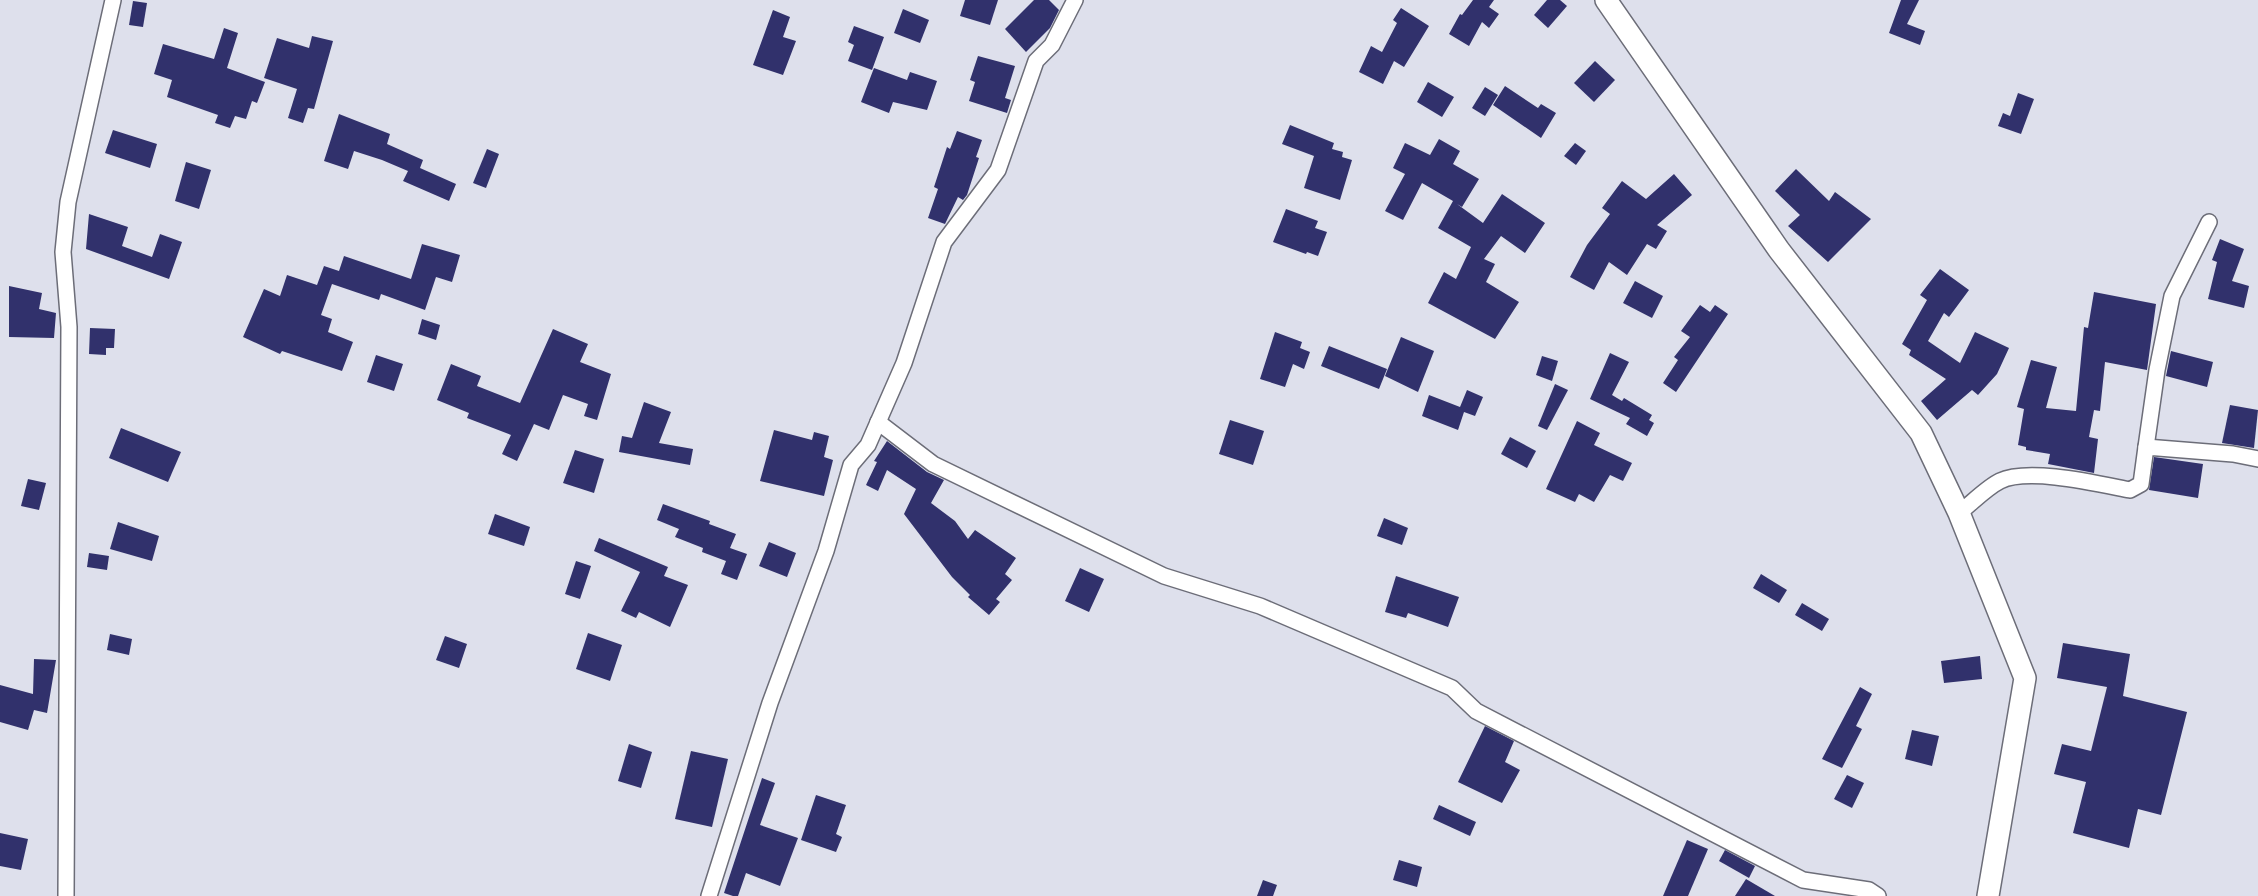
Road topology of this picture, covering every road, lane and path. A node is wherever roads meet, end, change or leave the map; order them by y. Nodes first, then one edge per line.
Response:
1 (113, 0) edge
2 (1075, 0) edge
3 (1606, 0) edge
4 (2209, 222) dead end
5 (878, 422) junction
6 (2146, 447) junction
7 (2258, 459) edge
8 (1959, 513) junction
9 (66, 896) edge
10 (709, 896) edge
11 (1878, 896) edge
12 (1988, 896) edge

1 - 9 street
2 - 5 street
3 - 8 street
4 - 6 street
5 - 10 street
5 - 11 street
6 - 7 street
6 - 8 street
8 - 12 street

